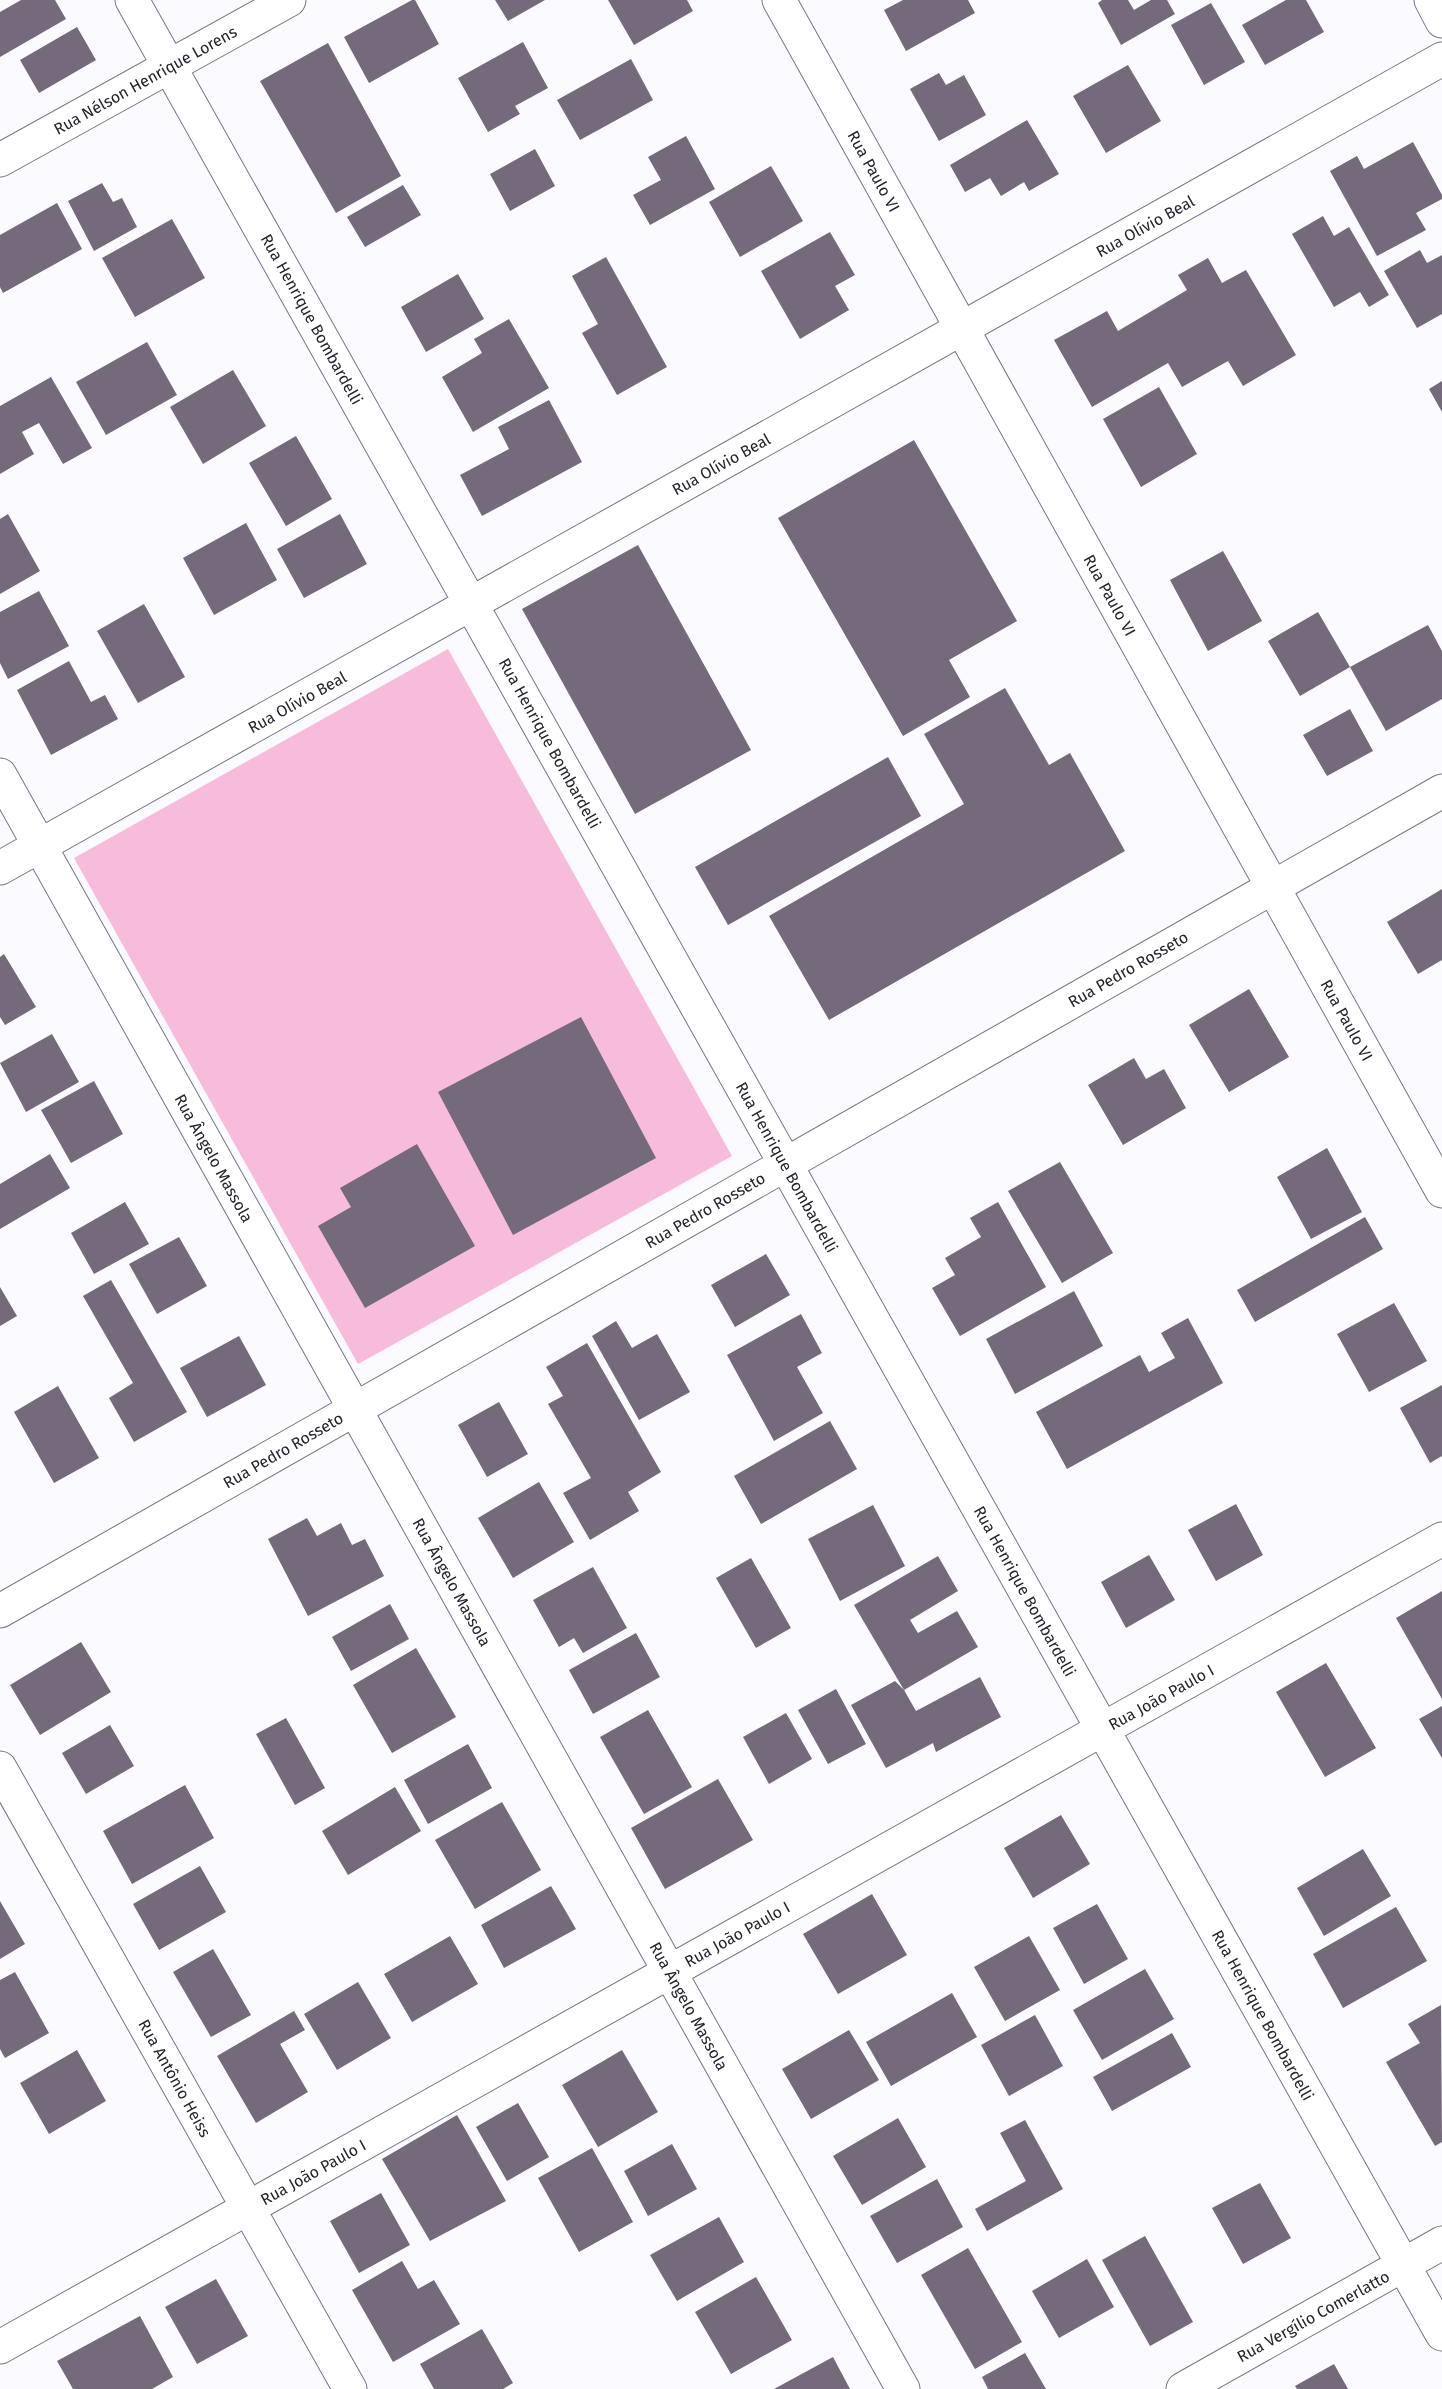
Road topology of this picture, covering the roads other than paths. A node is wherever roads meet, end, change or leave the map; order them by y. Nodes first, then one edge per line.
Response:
1 (132, 0) edge
2 (289, 0) edge
3 (779, 0) edge
4 (1431, 0) edge
5 (1442, 21) edge
6 (1442, 59) edge
7 (170, 66) junction
8 (0, 160) edge
9 (962, 329) junction
10 (471, 604) junction
11 (0, 775) edge
12 (1442, 791) edge
13 (40, 846) junction
14 (0, 868) edge
15 (1273, 887) junction
16 (785, 1164) junction
17 (1442, 1191) edge
18 (355, 1409) junction
19 (1442, 1539) edge
20 (0, 1611) edge
21 (1102, 1729) junction
22 (0, 1768) edge
23 (670, 1972) junction
24 (248, 2208) junction
25 (1442, 2243) edge
26 (1403, 2265) junction
27 (1442, 2334) edge
28 (0, 2348) edge
29 (350, 2389) edge
30 (903, 2389) edge
31 (1183, 2389) edge

1 - 7 street, Rua Henrique Bombardelli
2 - 7 street, Rua Nélson Henrique Lorens
3 - 9 street, Rua Paulo VI
4 - 5 street
6 - 9 street, Rua Olívio Beal
7 - 8 street, Rua Nélson Henrique Lorens
7 - 10 street, Rua Henrique Bombardelli
9 - 10 street, Rua Olívio Beal
9 - 15 street, Rua Paulo VI
10 - 13 street, Rua Olívio Beal
10 - 16 street, Rua Henrique Bombardelli
11 - 13 street, Rua Ângelo Massola
12 - 15 street, Rua Pedro Rosseto
13 - 14 street, Rua Olívio Beal
13 - 18 street, Rua Ângelo Massola
15 - 16 street, Rua Pedro Rosseto
15 - 17 street, Rua Paulo VI
16 - 18 street, Rua Pedro Rosseto
16 - 21 street, Rua Henrique Bombardelli
18 - 20 street, Rua Pedro Rosseto
18 - 23 street, Rua Ângelo Massola
19 - 21 street, Rua João Paulo I
21 - 23 street, Rua João Paulo I
21 - 26 street, Rua Henrique Bombardelli
22 - 24 street, Rua Antônio Heiss
23 - 24 street, Rua João Paulo I
23 - 30 street, Rua Ângelo Massola
24 - 28 street, Rua João Paulo I
24 - 29 street, Rua Antônio Heiss
25 - 26 street, Rua Vergílio Comerlatto
26 - 27 street, Rua Henrique Bombardelli
26 - 31 street, Rua Vergílio Comerlatto

